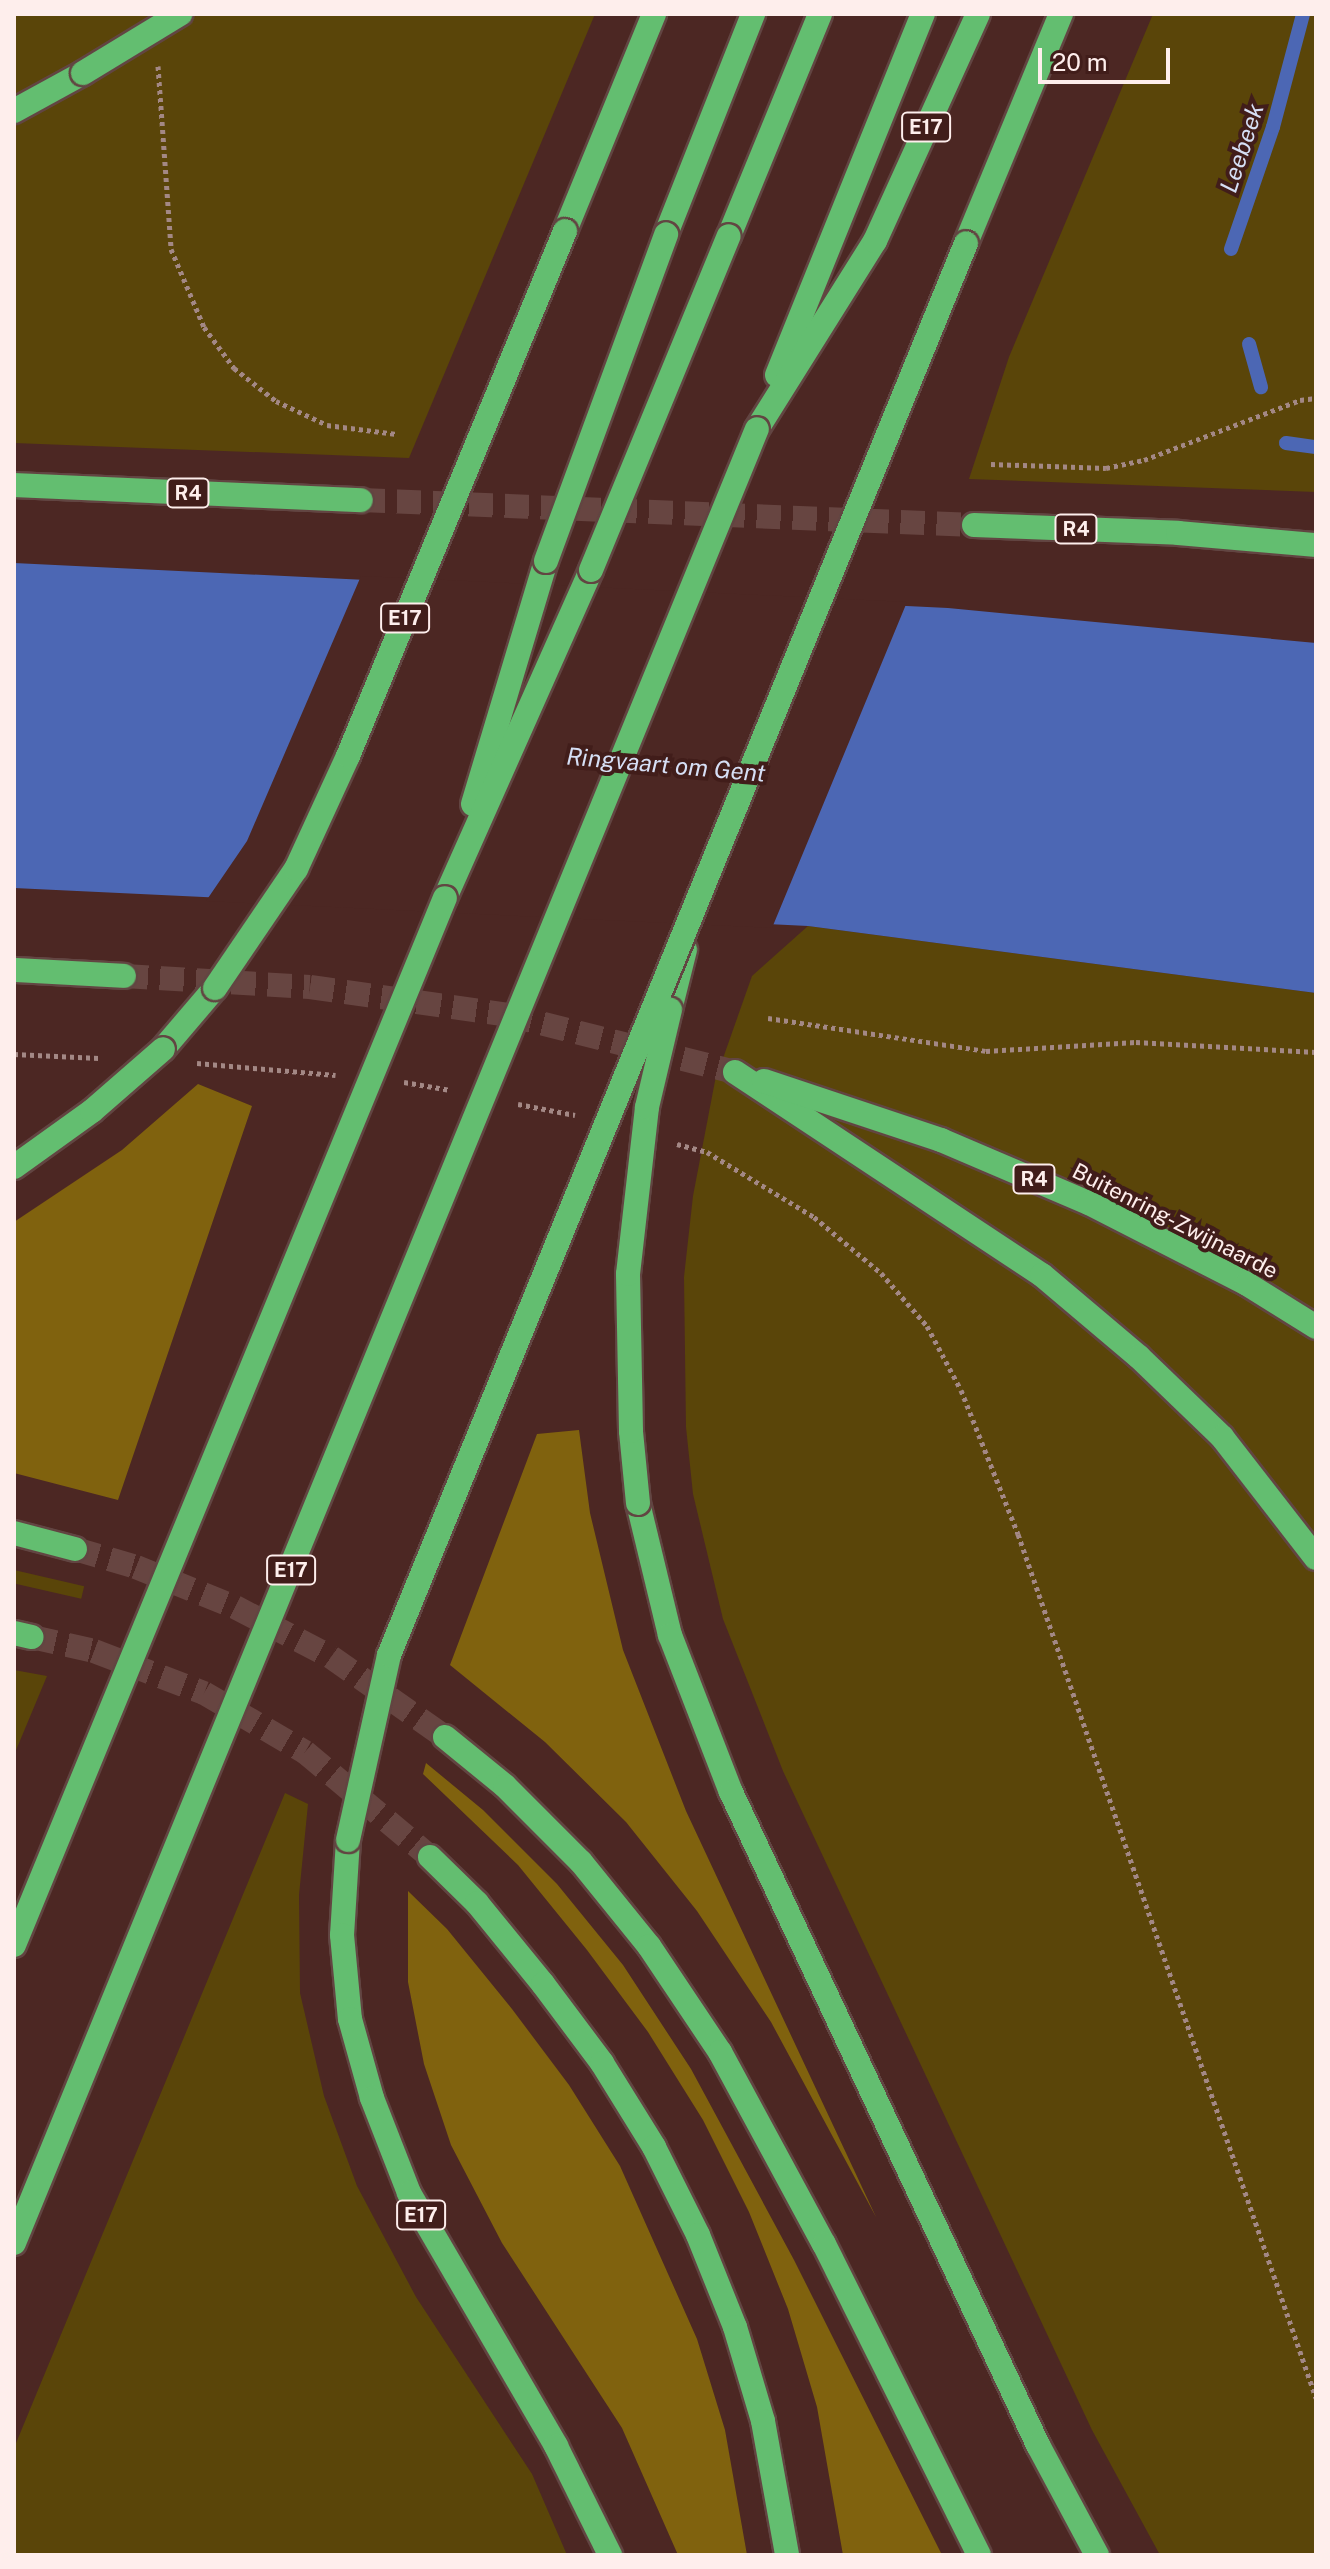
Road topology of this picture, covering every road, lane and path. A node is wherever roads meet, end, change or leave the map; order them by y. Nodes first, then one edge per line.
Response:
1 (180, 14) edge
2 (654, 14) edge
3 (753, 14) edge
4 (820, 14) edge
5 (923, 14) edge
6 (978, 14) edge
7 (1061, 14) edge
8 (158, 60) dead end
9 (14, 111) edge
10 (1316, 398) edge
11 (757, 429) junction
12 (396, 434) dead end
13 (991, 464) dead end
14 (14, 485) edge
15 (361, 500) tunnel mouth
16 (974, 525) tunnel mouth
17 (1316, 545) edge
18 (703, 884) junction
19 (445, 898) junction
20 (14, 970) edge
21 (124, 976) tunnel mouth
22 (768, 1018) dead end
23 (1316, 1052) edge
24 (14, 1054) edge
25 (105, 1058) dead end
26 (181, 1062) dead end
27 (344, 1076) dead end
28 (388, 1081) dead end
29 (461, 1092) dead end
30 (504, 1101) dead end
31 (591, 1119) dead end
32 (664, 1140) dead end
33 (14, 1167) edge
34 (1316, 1327) edge
35 (14, 1533) edge
36 (75, 1549) tunnel mouth
37 (1316, 1558) edge
38 (445, 1737) tunnel mouth
39 (430, 1857) tunnel mouth
40 (14, 1945) edge
41 (14, 2243) edge
42 (1316, 2398) edge
43 (610, 2555) edge
44 (787, 2555) edge
45 (979, 2555) edge
46 (1097, 2555) edge

1 - 9 highway, bridge
2 - 33 highway, E17, bridge
3 - 19 highway, bridge
4 - 19 highway, bridge
5 - 11 highway, E17
6 - 11 highway, E17
7 - 18 highway, E17, bridge
8 - 12 path
10 - 13 path
11 - 41 highway, E17, bridge
14 - 15 highway, R4
16 - 17 highway, R4
18 - 43 highway, E17, bridge
18 - 46 highway, bridge
19 - 40 highway, bridge
20 - 21 highway
22 - 23 path
24 - 25 path
26 - 27 path
28 - 29 path
30 - 31 path
32 - 42 path
34 - 37 highway, Buitenring-Zwijnaarde / R4
35 - 36 highway
38 - 45 highway
39 - 44 highway

